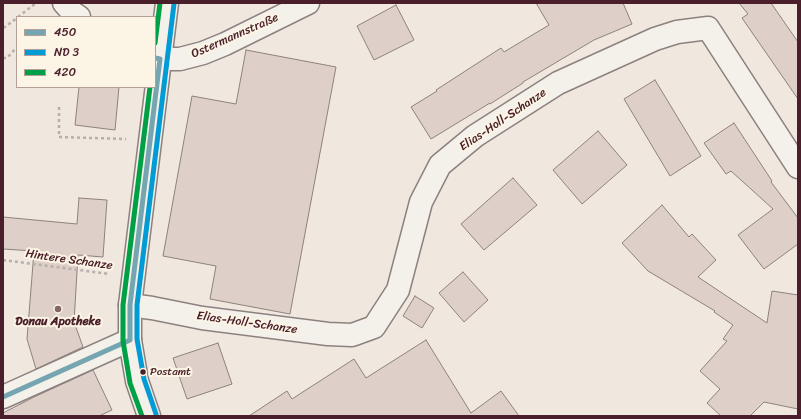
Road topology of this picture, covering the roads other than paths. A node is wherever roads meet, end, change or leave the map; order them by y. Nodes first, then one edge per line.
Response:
1 (64, 3) edge
2 (167, 3) edge
3 (308, 3) edge
4 (78, 16) edge
5 (158, 59) edge
6 (156, 79) edge
7 (155, 88) edge
8 (796, 160) edge
9 (130, 305) junction
10 (130, 340) junction
11 (3, 397) edge
12 (149, 416) edge

1 - 4 street
2 - 5 street
3 - 5 street, Ostermannstraße
5 - 6 street
7 - 9 street
8 - 9 street, Elias-Holl-Schanze
9 - 10 street
10 - 11 street
10 - 12 street

